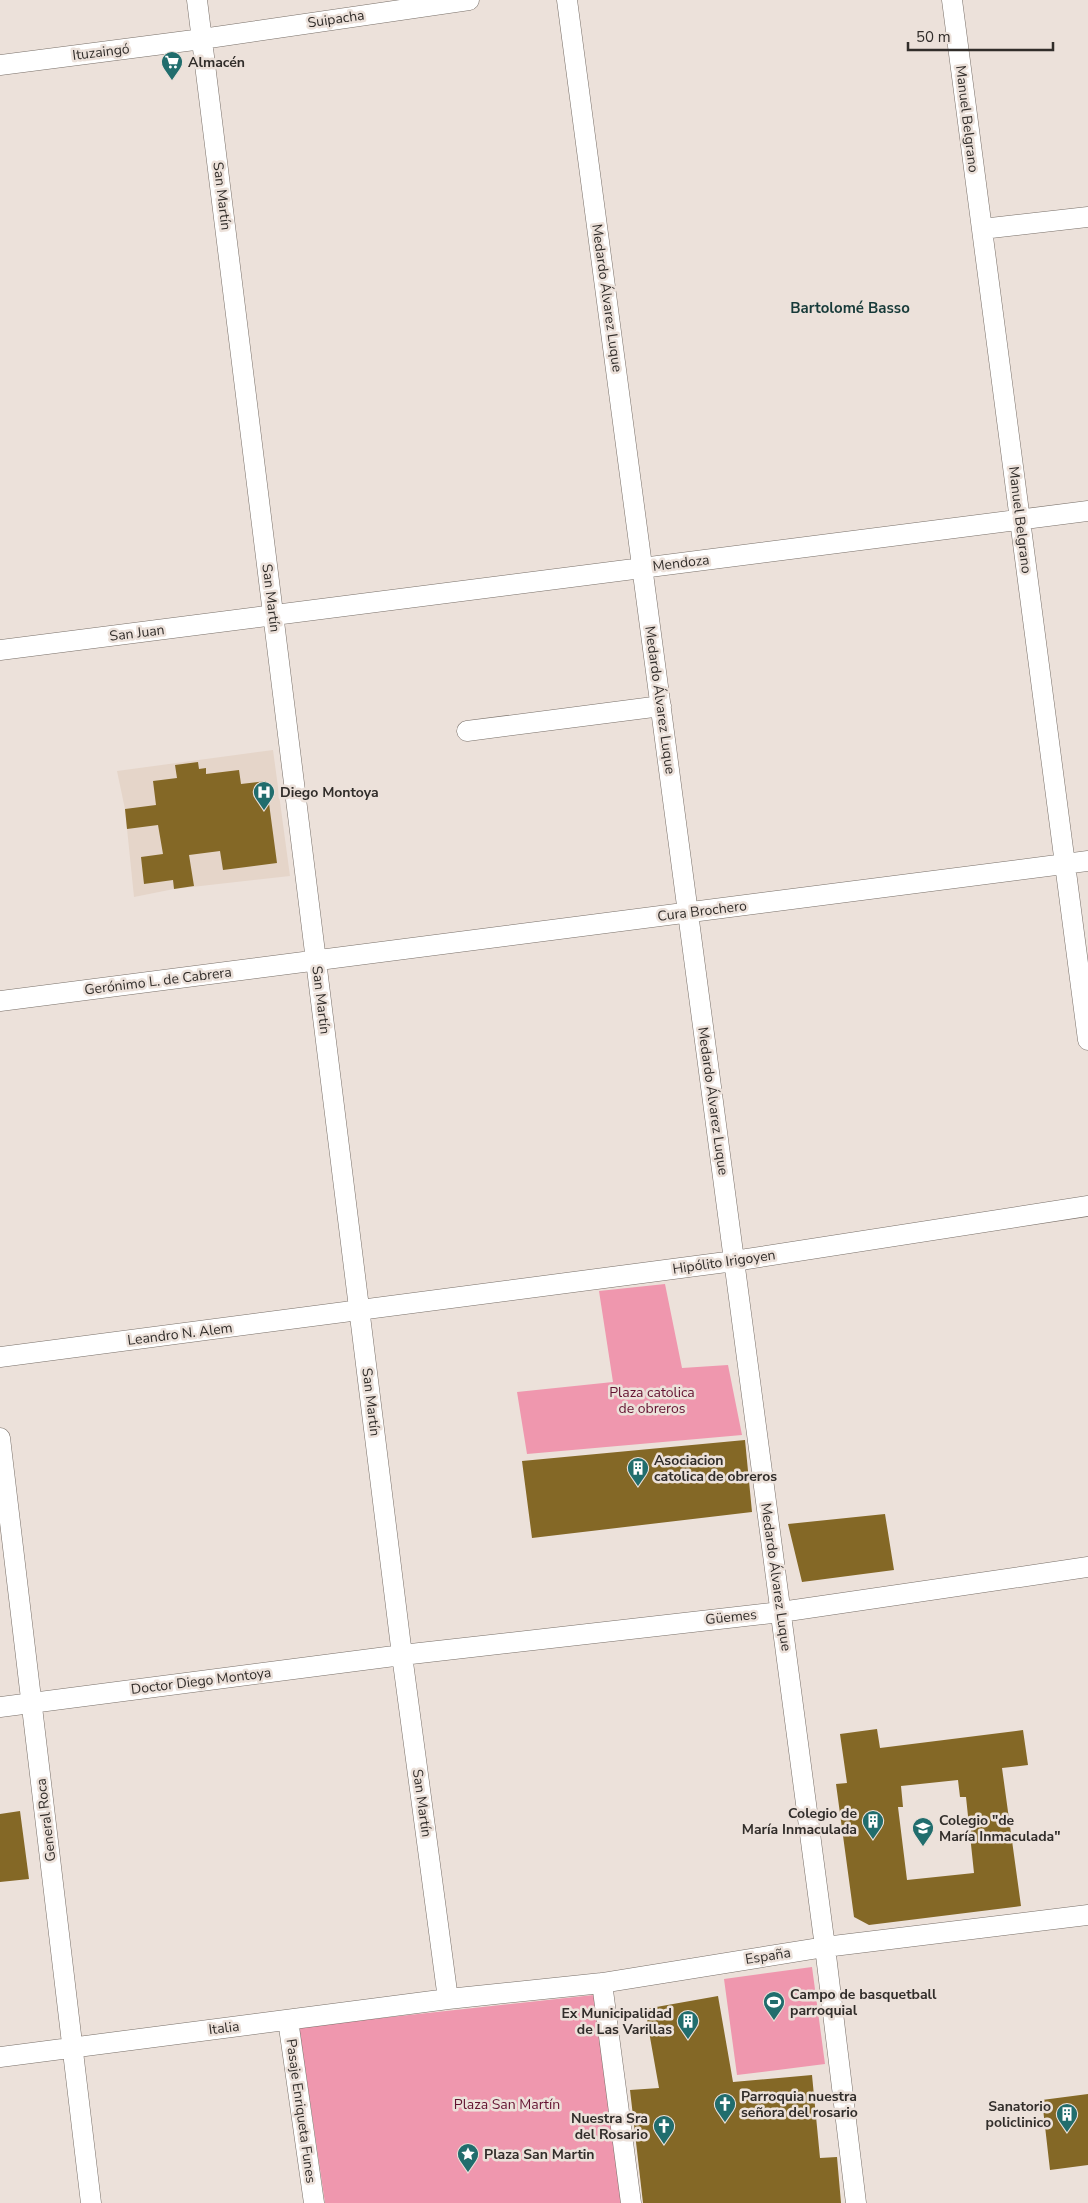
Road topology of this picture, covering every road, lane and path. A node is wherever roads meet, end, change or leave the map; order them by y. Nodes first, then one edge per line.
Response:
1 (197, 0) edge
2 (469, 0) edge
3 (568, 0) edge
4 (952, 0) edge
5 (202, 39) junction
6 (0, 65) edge
7 (1088, 217) edge
8 (982, 230) junction
9 (1088, 511) edge
10 (1020, 520) junction
11 (643, 568) junction
12 (273, 615) junction
13 (0, 650) edge
14 (661, 706) junction
15 (467, 731) dead end
16 (1088, 861) edge
17 (1065, 864) junction
18 (688, 913) junction
19 (316, 961) junction
20 (0, 1001) edge
21 (1088, 1040) edge
22 (1088, 1206) edge
23 (734, 1261) junction
24 (359, 1310) junction
25 (0, 1357) edge
26 (0, 1438) edge
27 (1088, 1567) edge
28 (781, 1612) junction
29 (402, 1655) junction
30 (32, 1703) junction
31 (0, 1707) edge
32 (1088, 1915) edge
33 (825, 1946) junction
34 (602, 1983) junction
35 (448, 1999) junction
36 (288, 2020) junction
37 (72, 2048) junction
38 (0, 2057) edge
39 (91, 2203) edge
40 (314, 2203) edge
41 (630, 2203) edge
42 (856, 2203) edge

1 - 5 street, San Martín
2 - 5 street, Suipacha
3 - 11 street, Medardo Álvarez Luque
4 - 8 street, Manuel Belgrano
5 - 6 street, Ituzaingó
5 - 12 street, San Martín
7 - 8 street
8 - 10 street, Manuel Belgrano
9 - 10 street, Mendoza
10 - 11 street, Mendoza
10 - 17 street, Manuel Belgrano
11 - 12 street, Mendoza
11 - 14 street, Medardo Álvarez Luque
12 - 13 street, San Juan
12 - 19 street, San Martín
14 - 15 street
14 - 18 street, Medardo Álvarez Luque
16 - 17 street, Cura Brochero
17 - 18 street, Cura Brochero
17 - 21 street, Manuel Belgrano
18 - 19 street, Cura Brochero
18 - 23 street, Medardo Álvarez Luque
19 - 20 street, Gerónimo L. de Cabrera
19 - 24 street, San Martín
22 - 23 street, Hipólito Irigoyen
23 - 24 street, Hipólito Irigoyen
23 - 28 street, Medardo Álvarez Luque
24 - 25 street, Leandro N. Alem
24 - 29 street, San Martín
26 - 30 street, General Roca
27 - 28 street, Güemes
28 - 29 street, Güemes
28 - 33 street, Medardo Álvarez Luque
29 - 30 street, Doctor Diego Montoya
29 - 35 street, San Martín
30 - 31 street, Doctor Diego Montoya
30 - 37 street, General Roca
32 - 33 street, España
33 - 34 street, España
33 - 42 street, Medardo Álvarez Luque
34 - 35 street, España
34 - 41 street
35 - 36 street, Italia
36 - 37 street, Italia
36 - 40 street, Pasaje Enriqueta Funes
37 - 38 street, Italia
37 - 39 street, General Roca

